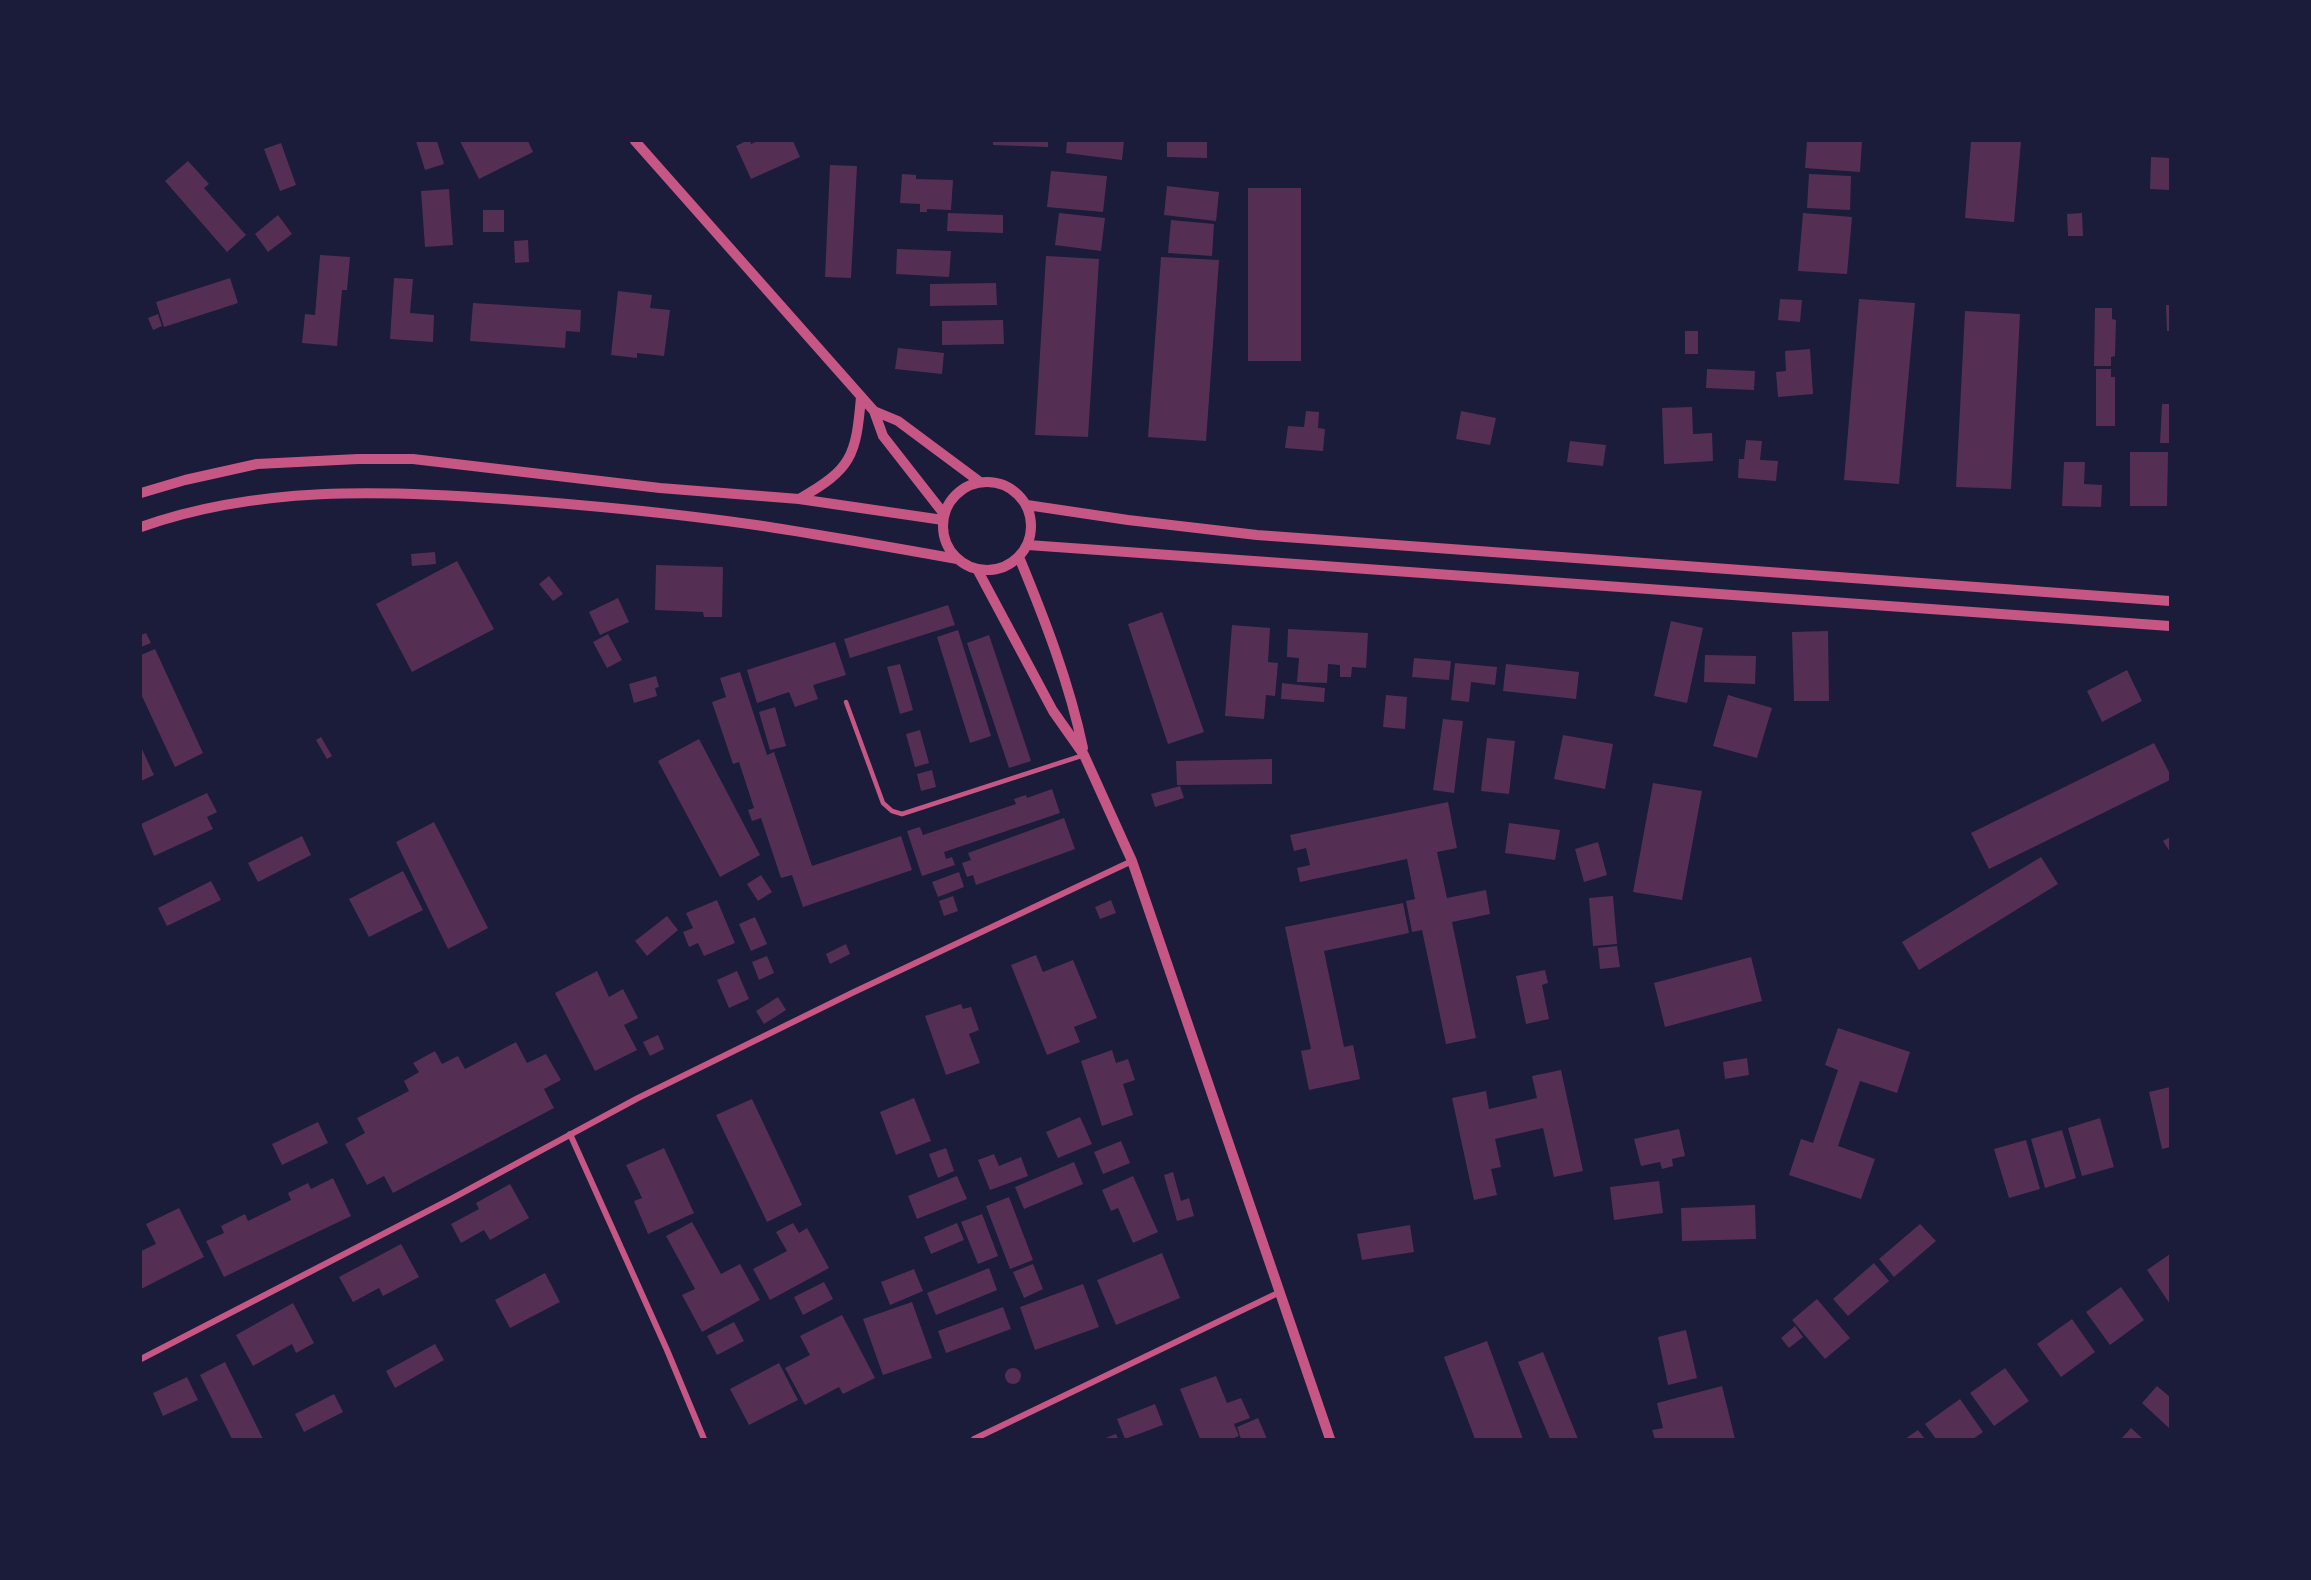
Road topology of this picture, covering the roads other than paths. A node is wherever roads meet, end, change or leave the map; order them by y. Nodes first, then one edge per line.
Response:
1 (635, 141) edge
2 (861, 397) junction
3 (874, 411) junction
4 (980, 482) junction
5 (141, 493) edge
6 (799, 500) junction
7 (1027, 505) junction
8 (944, 517) junction
9 (141, 527) edge
10 (1028, 545) junction
11 (1019, 557) junction
12 (957, 559) junction
13 (977, 569) junction
14 (2170, 601) edge
15 (2170, 626) edge
16 (846, 702) dead end
17 (1084, 754) junction
18 (1132, 861) junction
19 (570, 1134) junction
20 (1280, 1292) junction
21 (141, 1359) edge
22 (704, 1439) edge
23 (974, 1439) edge
24 (1330, 1439) edge

1 - 2 street
2 - 3 street
2 - 6 street
3 - 4 street
3 - 8 street
4 - 7 street
4 - 8 street
5 - 6 street
6 - 8 street
7 - 10 street
7 - 14 street
8 - 12 street
9 - 12 street
10 - 11 street
10 - 15 street
11 - 13 street
11 - 17 street
12 - 13 street
13 - 17 street
16 - 17 lane
17 - 18 street
18 - 19 street
18 - 20 street
19 - 21 street
19 - 22 street
20 - 23 street
20 - 24 street

